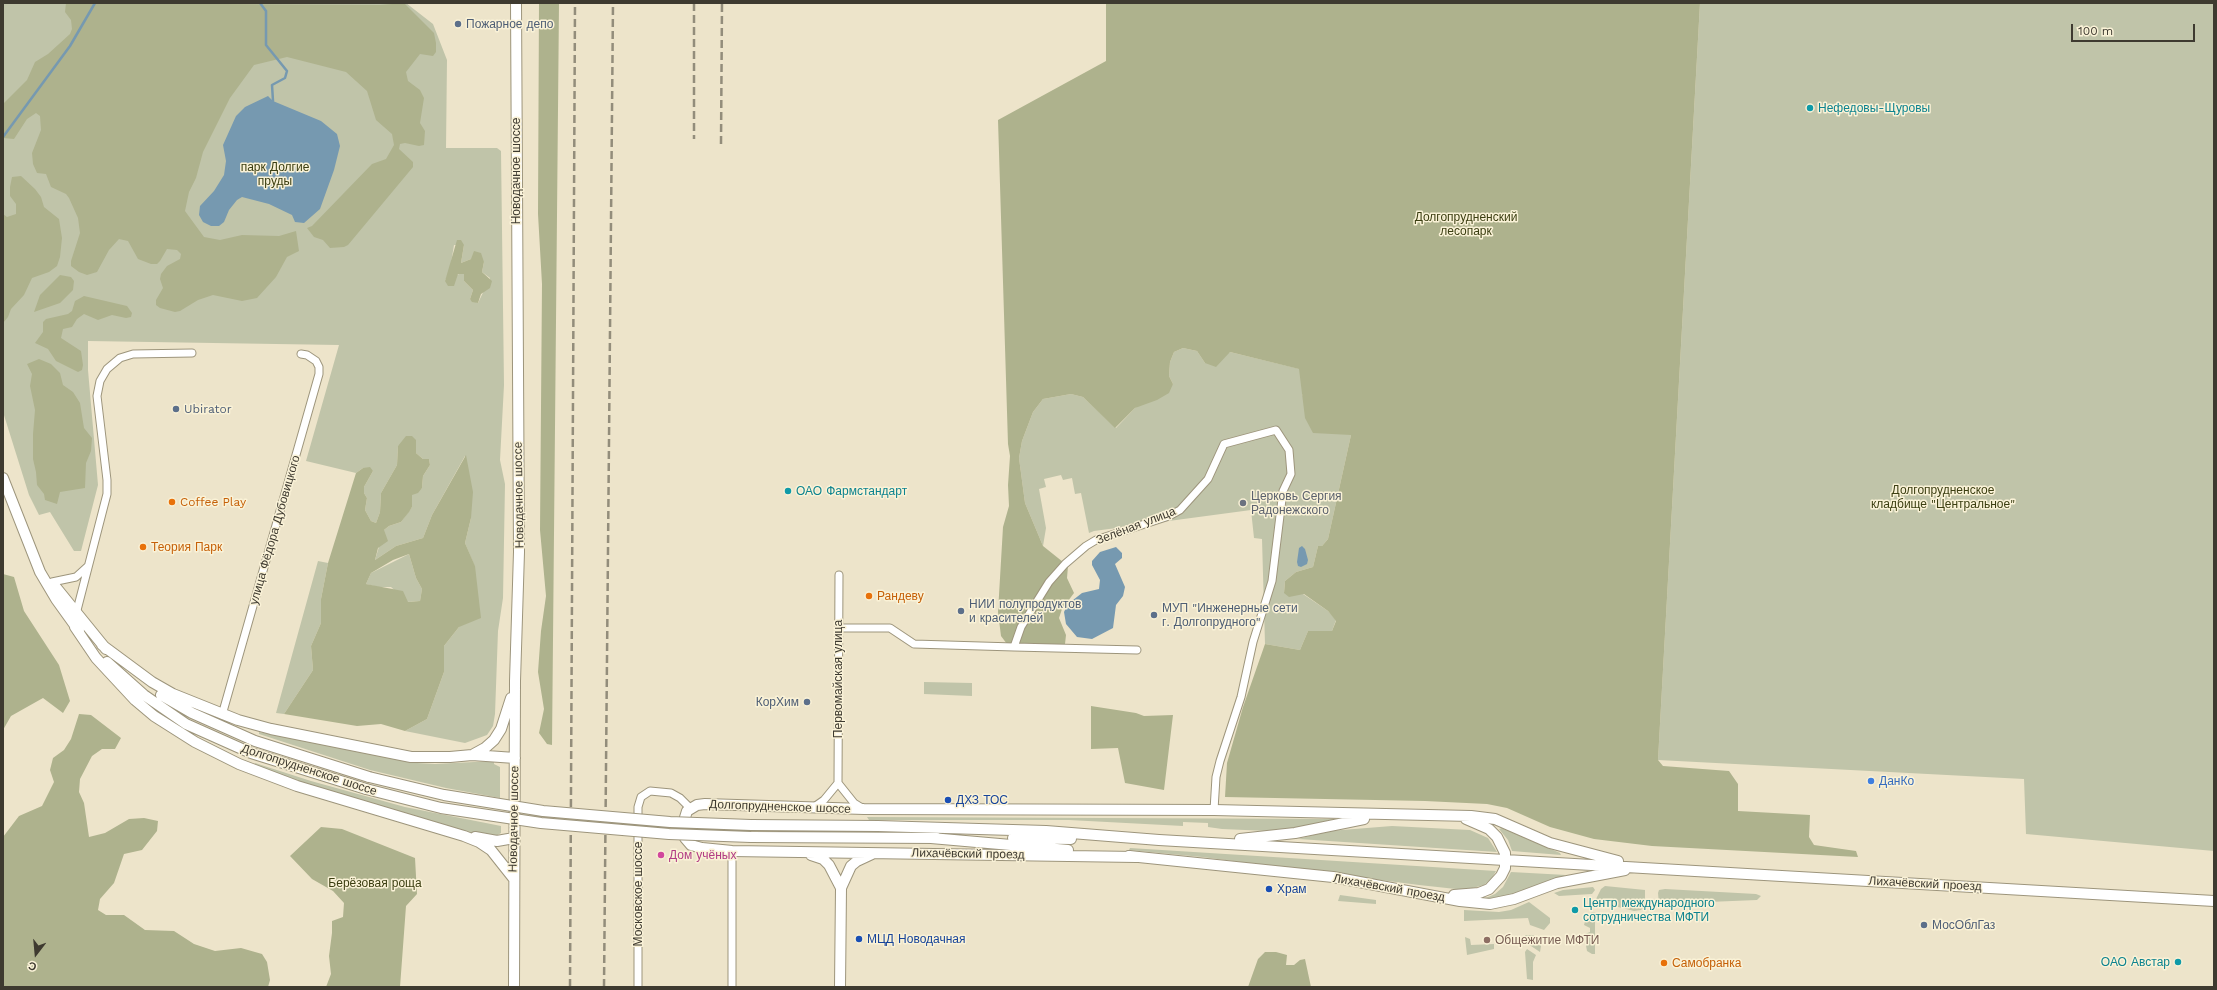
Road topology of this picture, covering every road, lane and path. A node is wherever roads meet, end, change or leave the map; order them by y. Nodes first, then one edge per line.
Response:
1 (516, 3) edge
2 (192, 352) dead end
3 (301, 354) dead end
4 (3, 478) edge
5 (26, 538) junction
6 (89, 566) junction
7 (839, 574) dead end
8 (52, 582) junction
9 (76, 614) junction
10 (75, 627) junction
11 (839, 628) junction
12 (102, 645) junction
13 (1014, 648) junction
14 (1137, 650) dead end
15 (516, 681) junction
16 (222, 715) junction
17 (472, 755) junction
18 (515, 758) junction
19 (838, 783) junction
20 (814, 807) junction
21 (690, 808) junction
22 (864, 809) junction
23 (1214, 810) junction
24 (1384, 815) junction
25 (1458, 816) junction
26 (878, 826) joint
27 (464, 836) junction
28 (880, 837) joint
29 (514, 838) junction
30 (931, 838) junction
31 (1159, 840) junction
32 (1213, 842) junction
33 (732, 851) junction
34 (799, 852) junction
35 (876, 852) junction
36 (1136, 857) junction
37 (1506, 860) junction
38 (1637, 868) junction
39 (514, 879) junction
40 (841, 888) junction
41 (1436, 896) junction
42 (2214, 901) edge
43 (514, 987) edge
44 (638, 987) edge
45 (732, 987) edge
46 (840, 987) edge

1 - 15 main road, Новодачное шоссе
2 - 6 street
3 - 16 street, улица Фёдора Дубовицкого
4 - 5 main road, Долгопрудненское шоссе
5 - 8 main road, Долгопрудненское шоссе
5 - 10 main road, Долгопрудненское шоссе
6 - 8 street
6 - 9 street
7 - 11 street, Первомайская улица
8 - 9 main road, Долгопрудненское шоссе
9 - 12 main road, Долгопрудненское шоссе
10 - 27 main road
10 - 28 main road, Долгопрудненское шоссе, bridge
11 - 13 street
11 - 19 street, Первомайская улица
12 - 16 main road
12 - 26 main road, Долгопрудненское шоссе, bridge
13 - 14 street
13 - 23 street, Зелёная улица
15 - 17 main road
15 - 18 main road, Новодачное шоссе
16 - 17 main road
17 - 18 main road
18 - 29 main road, Новодачное шоссе
19 - 20 street
19 - 22 street
20 - 21 main road, Долгопрудненское шоссе
20 - 22 main road, Долгопрудненское шоссе
21 - 33 main road
21 - 44 street, Московское шоссе
22 - 23 main road, Долгопрудненское шоссе
23 - 24 main road, Долгопрудненское шоссе
24 - 25 main road, Лихачёвский проезд
24 - 32 main road
25 - 37 main road
25 - 38 main road, Лихачёвский проезд
26 - 31 main road, Лихачёвский проезд
27 - 29 main road
27 - 39 main road
28 - 30 main road, Лихачёвский проезд
29 - 39 main road, Новодачное шоссе
30 - 31 main road, Лихачёвский проезд
30 - 36 main road, Лихачёвский проезд
31 - 32 main road, Лихачёвский проезд
32 - 37 main road, Лихачёвский проезд
33 - 34 main road
33 - 45 street
34 - 35 main road, Лихачёвский проезд
34 - 40 main road
35 - 36 main road, Лихачёвский проезд
35 - 40 main road
36 - 41 main road, Лихачёвский проезд
37 - 38 main road, Лихачёвский проезд
37 - 41 main road
38 - 41 main road, Лихачёвский проезд
38 - 42 main road, Лихачёвский проезд
39 - 43 main road, Новодачное шоссе
40 - 46 main road

